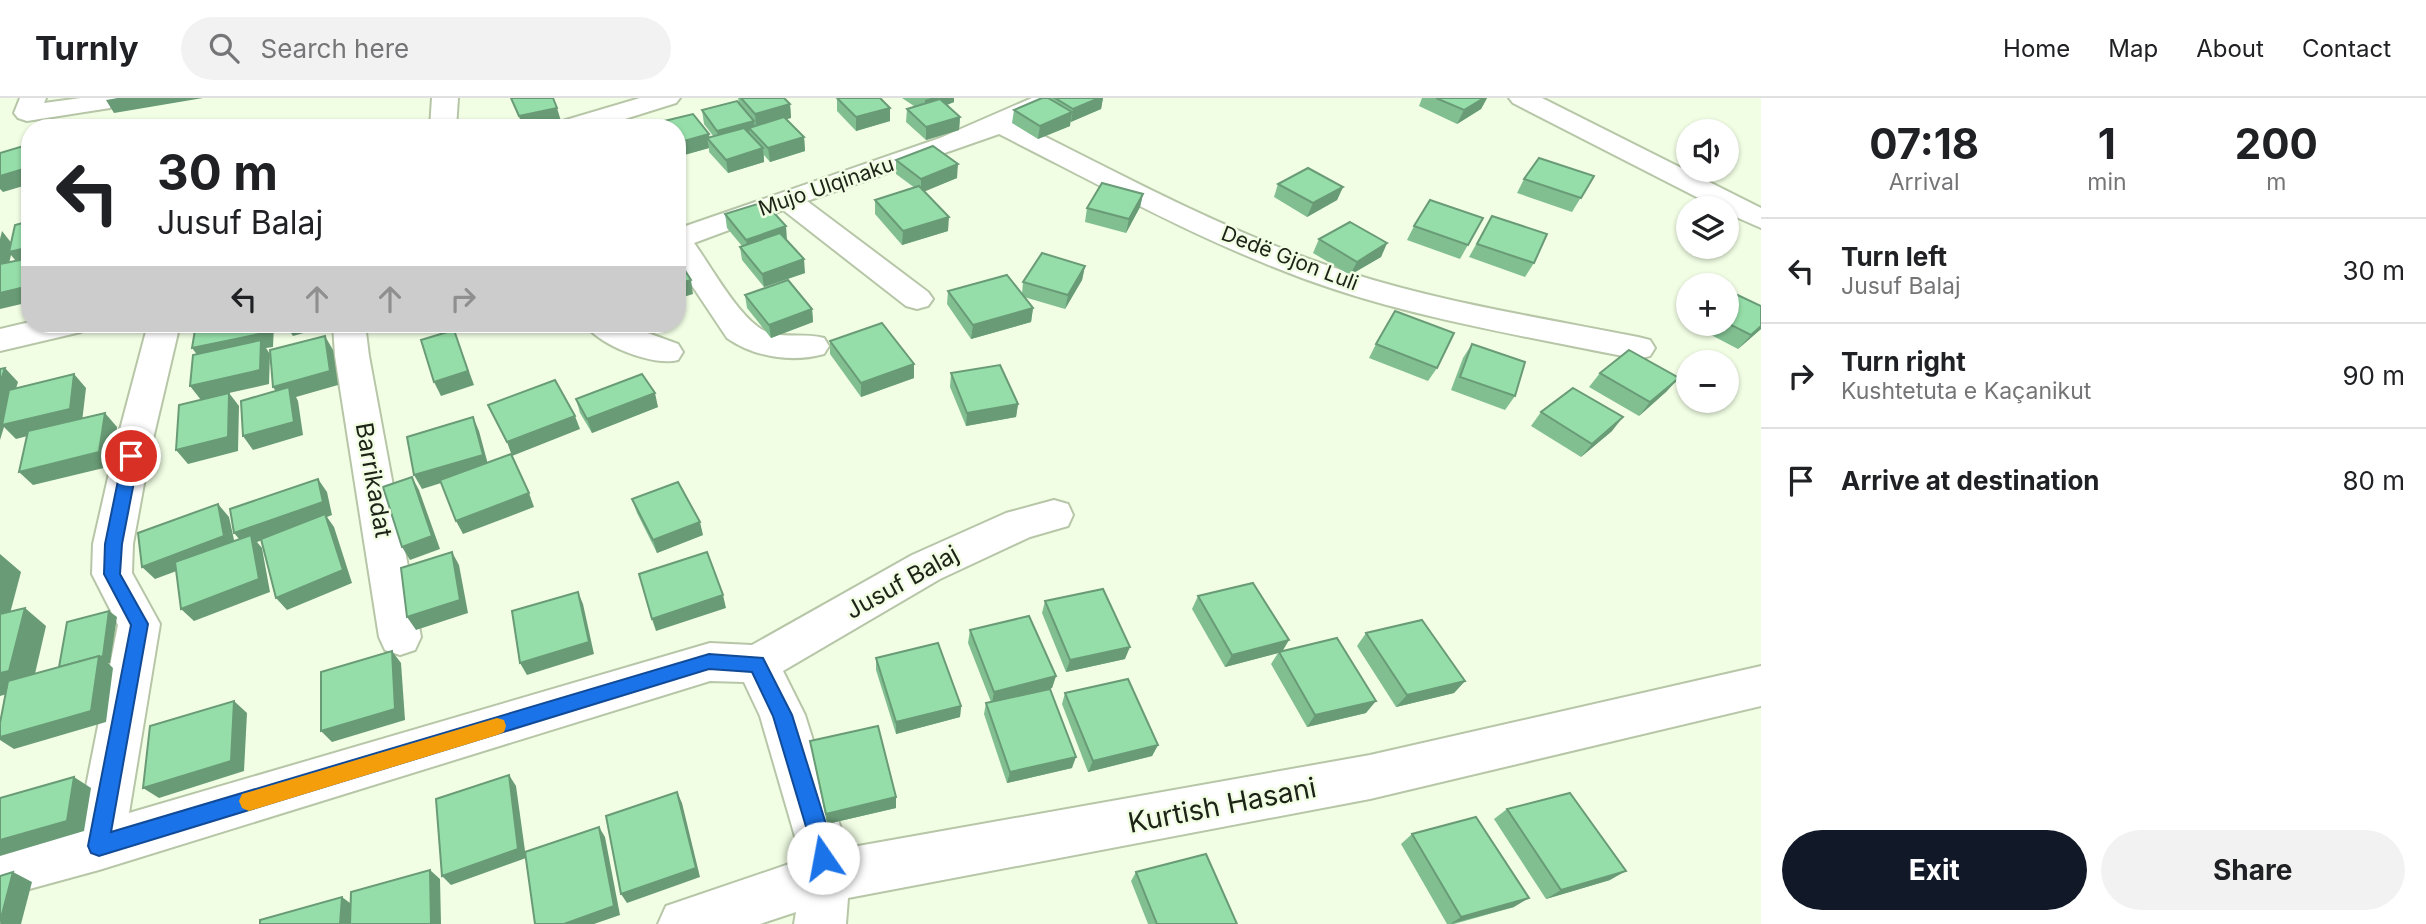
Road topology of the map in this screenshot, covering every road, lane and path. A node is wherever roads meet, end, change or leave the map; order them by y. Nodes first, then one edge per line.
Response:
1 (33, 98) edge
2 (103, 98) edge
3 (667, 98) edge
4 (1051, 98) edge
5 (1522, 98) edge
6 (1561, 98) edge
7 (598, 119) edge
8 (1001, 125) junction
9 (1676, 154) edge
10 (1734, 182) edge
11 (1761, 195) edge
12 (787, 198) junction
13 (1761, 219) edge
14 (686, 236) edge
15 (686, 252) edge
16 (917, 299) dead end
17 (31, 333) edge
18 (162, 333) edge
19 (350, 333) edge
20 (614, 333) edge
21 (0, 340) edge
22 (812, 346) dead end
23 (1638, 348) dead end
24 (666, 352) dead end
25 (1054, 514) dead end
26 (400, 637) dead end
27 (757, 664) junction
28 (1761, 686) edge
29 (99, 846) junction
30 (0, 873) edge
31 (822, 900) edge
32 (684, 924) edge

1 - 2 street
3 - 7 street
4 - 8 street, Mujo Ulqinaku
5 - 13 street
6 - 9 street
8 - 12 street, Mujo Ulqinaku
8 - 23 street, Dedë Gjon Luli
10 - 11 street
12 - 14 street, Mujo Ulqinaku
12 - 16 street
15 - 22 street
17 - 21 street
18 - 29 street
19 - 26 street, Barrikadat
20 - 24 street
25 - 27 street, Jusuf Balaj
27 - 29 street
27 - 31 street
28 - 31 street, Kurtish Hasani
29 - 30 street
31 - 32 street, Kurtish Hasani

